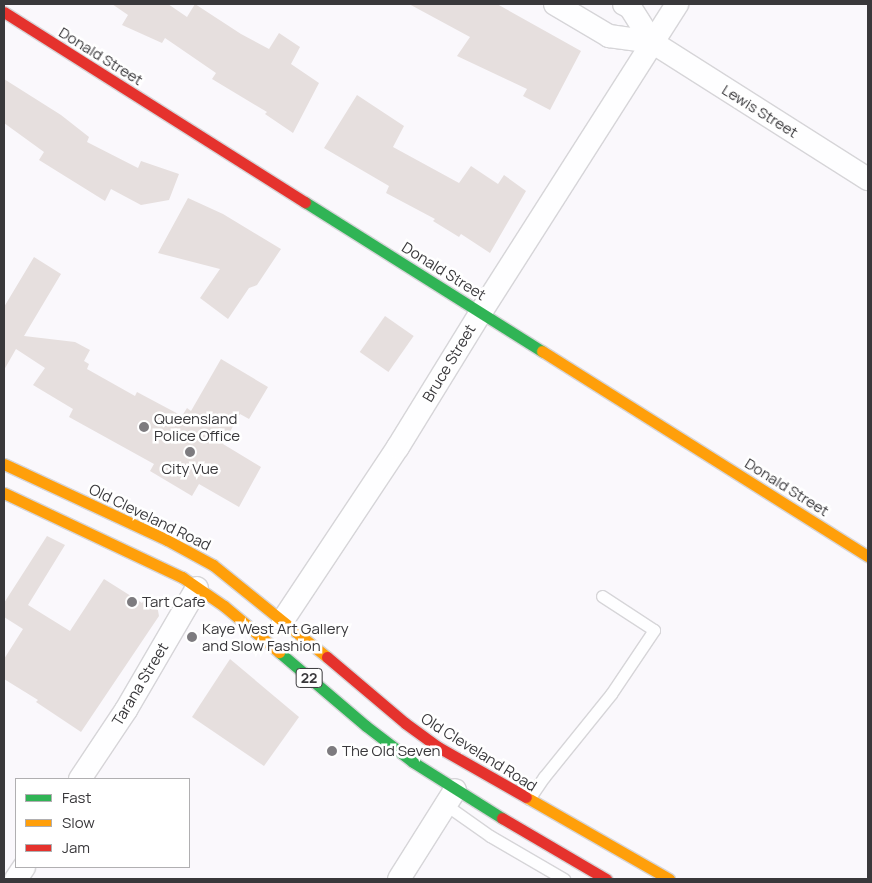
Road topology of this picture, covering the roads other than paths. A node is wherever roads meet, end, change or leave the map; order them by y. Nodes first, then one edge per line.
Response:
1 (555, 4) edge
2 (624, 4) edge
3 (676, 4) edge
4 (4, 12) edge
5 (652, 42) junction
6 (868, 179) edge
7 (480, 312) junction
8 (4, 464) edge
9 (4, 493) edge
10 (868, 556) edge
11 (198, 588) junction
12 (602, 596) dead end
13 (283, 620) junction
14 (81, 778) edge
15 (450, 797) junction
16 (528, 800) junction
17 (23, 868) edge
18 (16, 879) edge
19 (399, 879) edge
20 (564, 879) edge
21 (606, 879) edge
22 (669, 879) edge

1 - 5 street, Lewis Street
2 - 5 street, Lewis Street
3 - 5 street, Bruce Street
4 - 7 main road, Donald Street
5 - 6 street, Lewis Street
5 - 7 street, Bruce Street
7 - 10 main road, Donald Street
7 - 13 street, Bruce Street
8 - 13 main road, Old Cleveland Road / 22
9 - 11 main road, 22
11 - 14 street, Tarana Street
11 - 15 main road, 22
12 - 16 lane
13 - 16 main road, Old Cleveland Road / 22
15 - 19 street
15 - 20 lane
15 - 21 main road, 22
16 - 22 main road, Old Cleveland Road / 22
17 - 18 street

